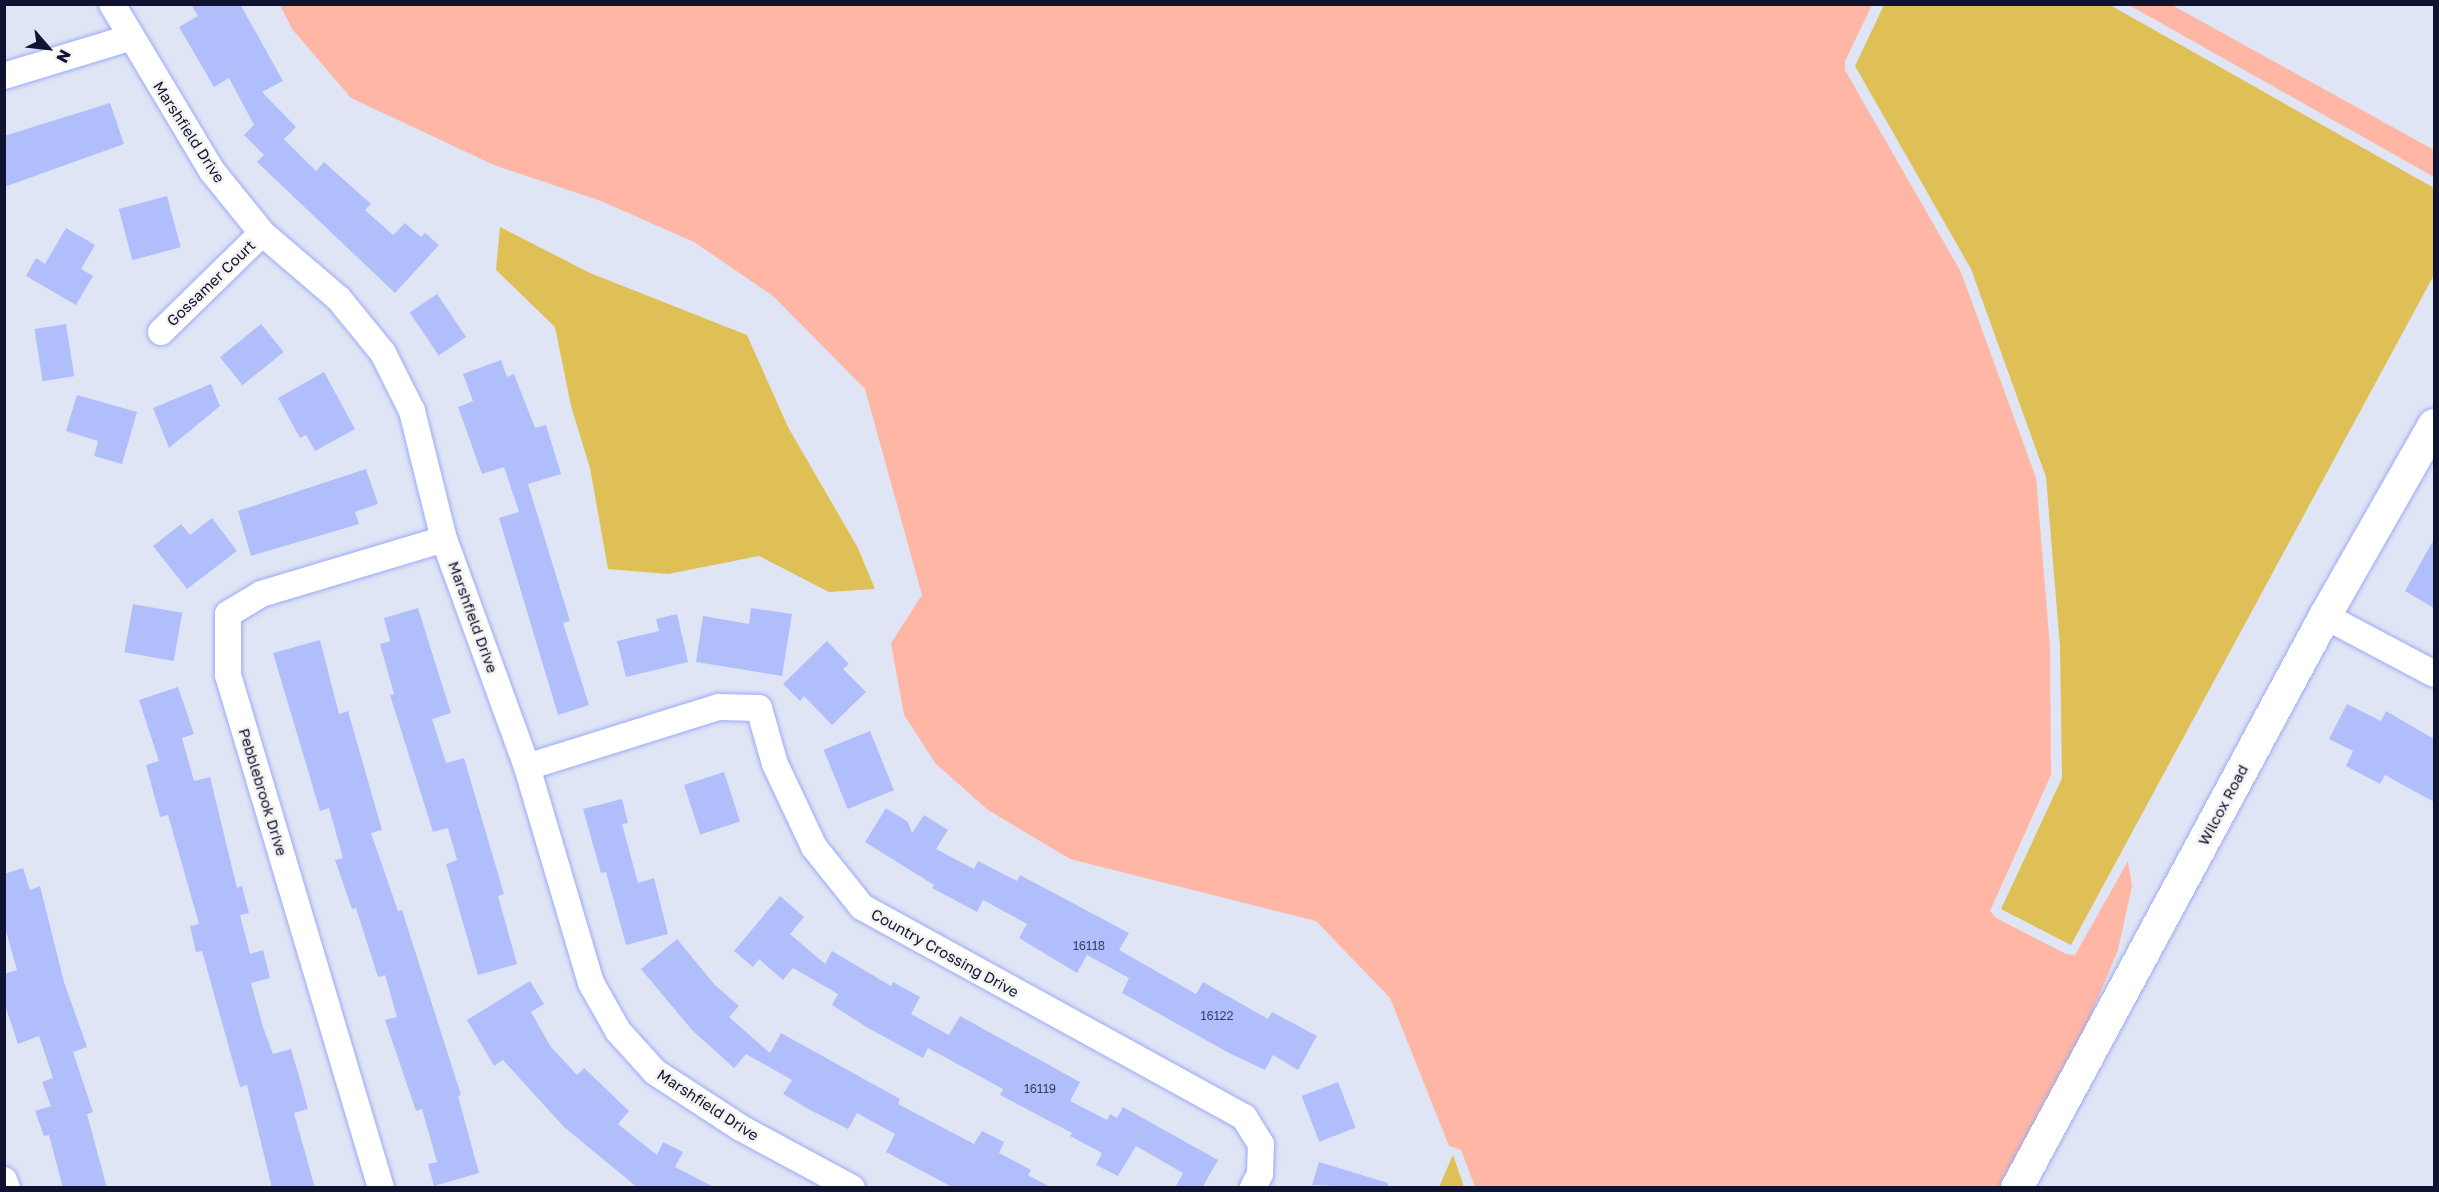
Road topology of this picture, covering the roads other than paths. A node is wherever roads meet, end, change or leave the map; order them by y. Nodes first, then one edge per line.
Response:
1 (112, 4) edge
2 (129, 38) junction
3 (4, 76) edge
4 (262, 233) junction
5 (160, 332) dead end
6 (2434, 425) edge
7 (444, 539) junction
8 (2325, 616) junction
9 (2434, 674) edge
10 (527, 767) junction
11 (4, 1180) edge
12 (7, 1188) edge
13 (381, 1188) edge
14 (852, 1188) edge
15 (1253, 1188) edge
16 (2017, 1188) edge

1 - 2 street, Marshfield Drive
2 - 3 street
2 - 4 street, Marshfield Drive
4 - 5 street, Gossamer Court
4 - 7 street, Marshfield Drive
6 - 8 street, Wilcox Road
7 - 10 street, Marshfield Drive
7 - 13 street, Pebblebrook Drive
8 - 9 street
8 - 16 street, Wilcox Road
10 - 14 street, Marshfield Drive
10 - 15 street, Country Crossing Drive
11 - 12 street

